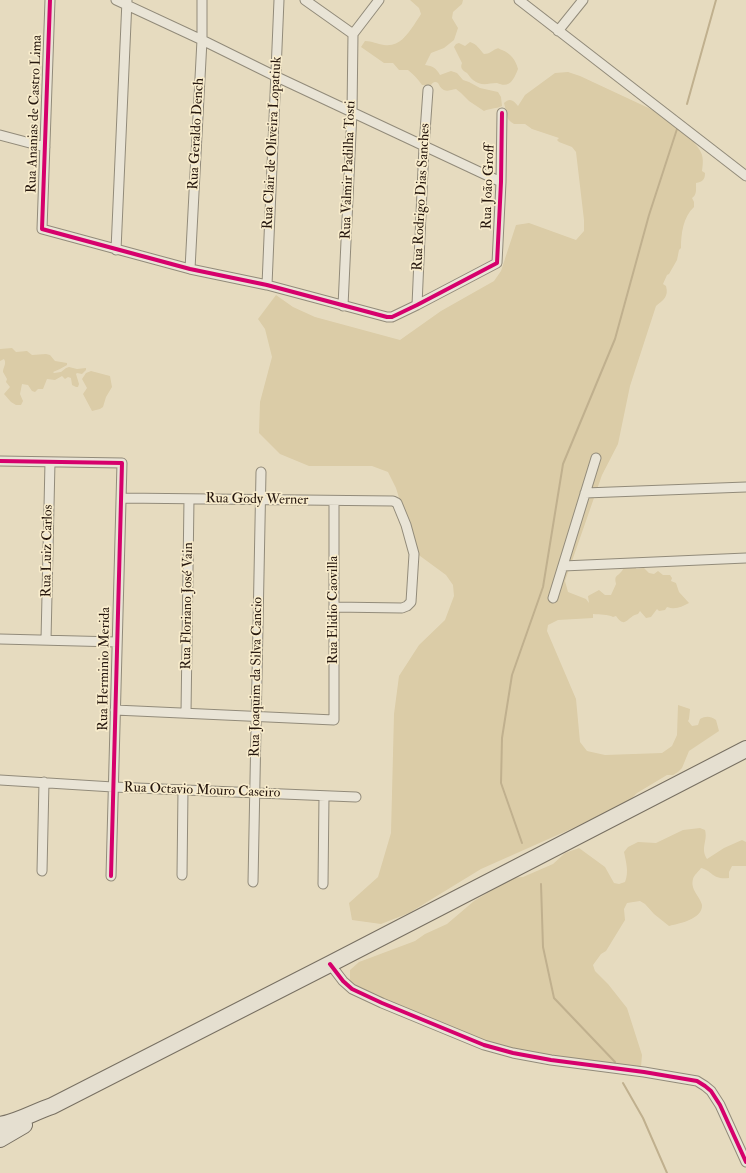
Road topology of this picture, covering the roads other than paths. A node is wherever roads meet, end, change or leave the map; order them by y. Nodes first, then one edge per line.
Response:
1 (50, 0) edge
2 (116, 0) edge
3 (202, 0) edge
4 (279, 0) edge
5 (305, 0) edge
6 (379, 0) edge
7 (519, 0) edge
8 (583, 0) edge
9 (127, 2) edge
10 (558, 31) junction
11 (353, 34) junction
12 (202, 40) junction
13 (277, 77) junction
14 (428, 90) dead end
15 (352, 112) junction
16 (502, 113) dead end
17 (0, 135) edge
18 (424, 146) junction
19 (45, 147) junction
20 (746, 176) edge
21 (501, 182) junction
22 (116, 250) junction
23 (190, 269) junction
24 (267, 285) junction
25 (417, 305) junction
26 (343, 306) junction
27 (596, 458) dead end
28 (0, 461) edge
29 (50, 462) junction
30 (261, 472) dead end
31 (746, 487) edge
32 (585, 494) junction
33 (121, 498) junction
34 (190, 499) junction
35 (260, 500) junction
36 (334, 501) junction
37 (746, 558) edge
38 (563, 566) junction
39 (554, 598) dead end
40 (334, 607) junction
41 (0, 639) edge
42 (46, 640) junction
43 (117, 642) junction
44 (116, 710) junction
45 (186, 713) junction
46 (256, 716) junction
47 (746, 749) edge
48 (0, 780) edge
49 (44, 782) junction
50 (113, 787) junction
51 (183, 790) junction
52 (254, 793) junction
53 (324, 796) junction
54 (356, 797) dead end
55 (42, 871) dead end
56 (182, 875) dead end
57 (111, 876) dead end
58 (253, 882) dead end
59 (323, 884) dead end
60 (330, 964) junction
61 (52, 1106) junction
62 (0, 1125) edge
63 (0, 1139) edge
64 (746, 1162) edge

1 - 19 street, Rua Ananias de Castro Lima
2 - 9 street
3 - 12 street, Rua Geraldo Dench
4 - 13 street, Rua Clair de Oliveira Lopatiuk
5 - 11 street
6 - 11 street
7 - 10 street
8 - 10 street
9 - 12 street
9 - 22 street
10 - 20 street
11 - 15 street, Rua Valmir Padilha Tosti
12 - 13 street
12 - 23 street, Rua Geraldo Dench
13 - 15 street
13 - 24 street, Rua Clair de Oliveira Lopatiuk
14 - 18 street, Rua Rodrigo Dias Sanches
15 - 18 street
15 - 26 street, Rua Valmir Padilha Tosti
16 - 21 street, Rua João Groff
17 - 19 street
18 - 21 street
18 - 25 street, Rua Rodrigo Dias Sanches
19 - 22 street, Rua Ananias de Castro Lima
21 - 25 street, Rua João Groff
22 - 23 street
23 - 24 street
24 - 26 street
25 - 26 street
27 - 32 street
28 - 29 street
29 - 33 street, Rua Herminio Merida
29 - 42 street, Rua Luiz Carlos
30 - 35 street, Rua Joaquim da Silva Cancio
31 - 32 street
32 - 38 street
33 - 34 street, Rua Gody Werner
33 - 43 street, Rua Herminio Merida
34 - 35 street, Rua Gody Werner
34 - 45 street, Rua Floriano José Vain
35 - 36 street, Rua Gody Werner
35 - 46 street, Rua Joaquim da Silva Cancio
36 - 40 street, Rua Elidio Caovilla
36 - 40 street, Rua Gody Werner
37 - 38 street
38 - 39 street
40 - 46 street, Rua Elidio Caovilla
41 - 42 street
42 - 43 street
43 - 44 street, Rua Herminio Merida
44 - 45 street
44 - 50 street, Rua Herminio Merida
45 - 46 street
46 - 52 street, Rua Joaquim da Silva Cancio
47 - 60 highway
48 - 49 street, Rua Octavio Mouro Caseiro
49 - 50 street, Rua Octavio Mouro Caseiro
49 - 55 street
50 - 51 street, Rua Octavio Mouro Caseiro
50 - 57 street, Rua Herminio Merida
51 - 52 street, Rua Octavio Mouro Caseiro
51 - 56 street
52 - 53 street, Rua Octavio Mouro Caseiro
52 - 58 street, Rua Joaquim da Silva Cancio
53 - 54 street, Rua Octavio Mouro Caseiro
53 - 59 street
60 - 61 highway
60 - 64 street
61 - 62 highway
61 - 63 highway

